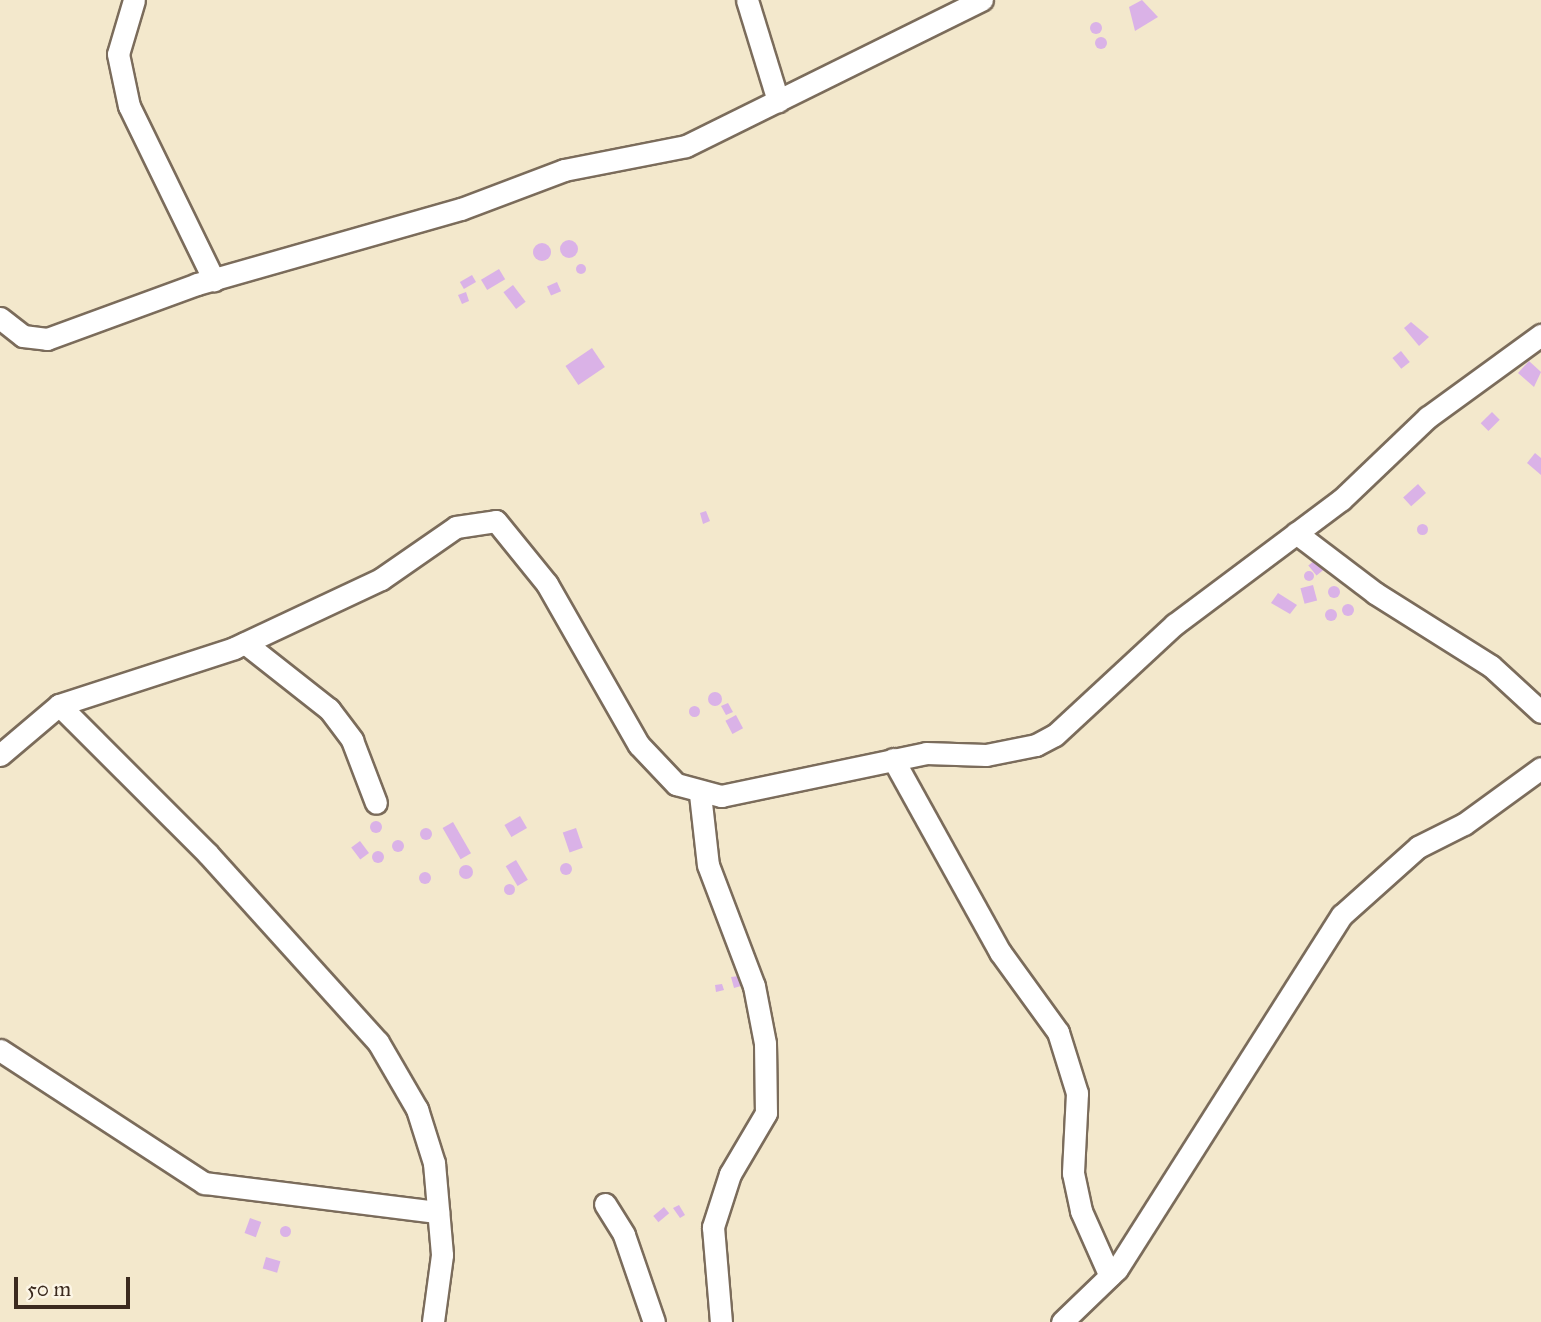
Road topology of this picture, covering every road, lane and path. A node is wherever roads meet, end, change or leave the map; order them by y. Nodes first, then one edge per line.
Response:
1 (134, 0) edge
2 (747, 0) edge
3 (982, 0) edge
4 (778, 101) junction
5 (214, 280) junction
6 (0, 318) edge
7 (1541, 335) edge
8 (1296, 533) junction
9 (245, 643) junction
10 (59, 705) junction
11 (1541, 712) edge
12 (0, 755) edge
13 (893, 759) junction
14 (1541, 768) edge
15 (700, 794) junction
16 (376, 803) dead end
17 (0, 1050) edge
18 (605, 1204) dead end
19 (438, 1212) junction
20 (1110, 1276) junction
21 (433, 1322) edge
22 (654, 1322) edge
23 (721, 1322) edge
24 (1062, 1322) edge

1 - 5 street
2 - 4 street
3 - 4 street
4 - 5 street
5 - 6 street
7 - 8 street
8 - 11 street
8 - 13 street
9 - 10 street
9 - 15 street
9 - 16 street
10 - 12 street
10 - 19 street
13 - 15 street
13 - 20 street
14 - 20 street
15 - 23 street
17 - 19 street
18 - 22 street
19 - 21 street
20 - 24 street

